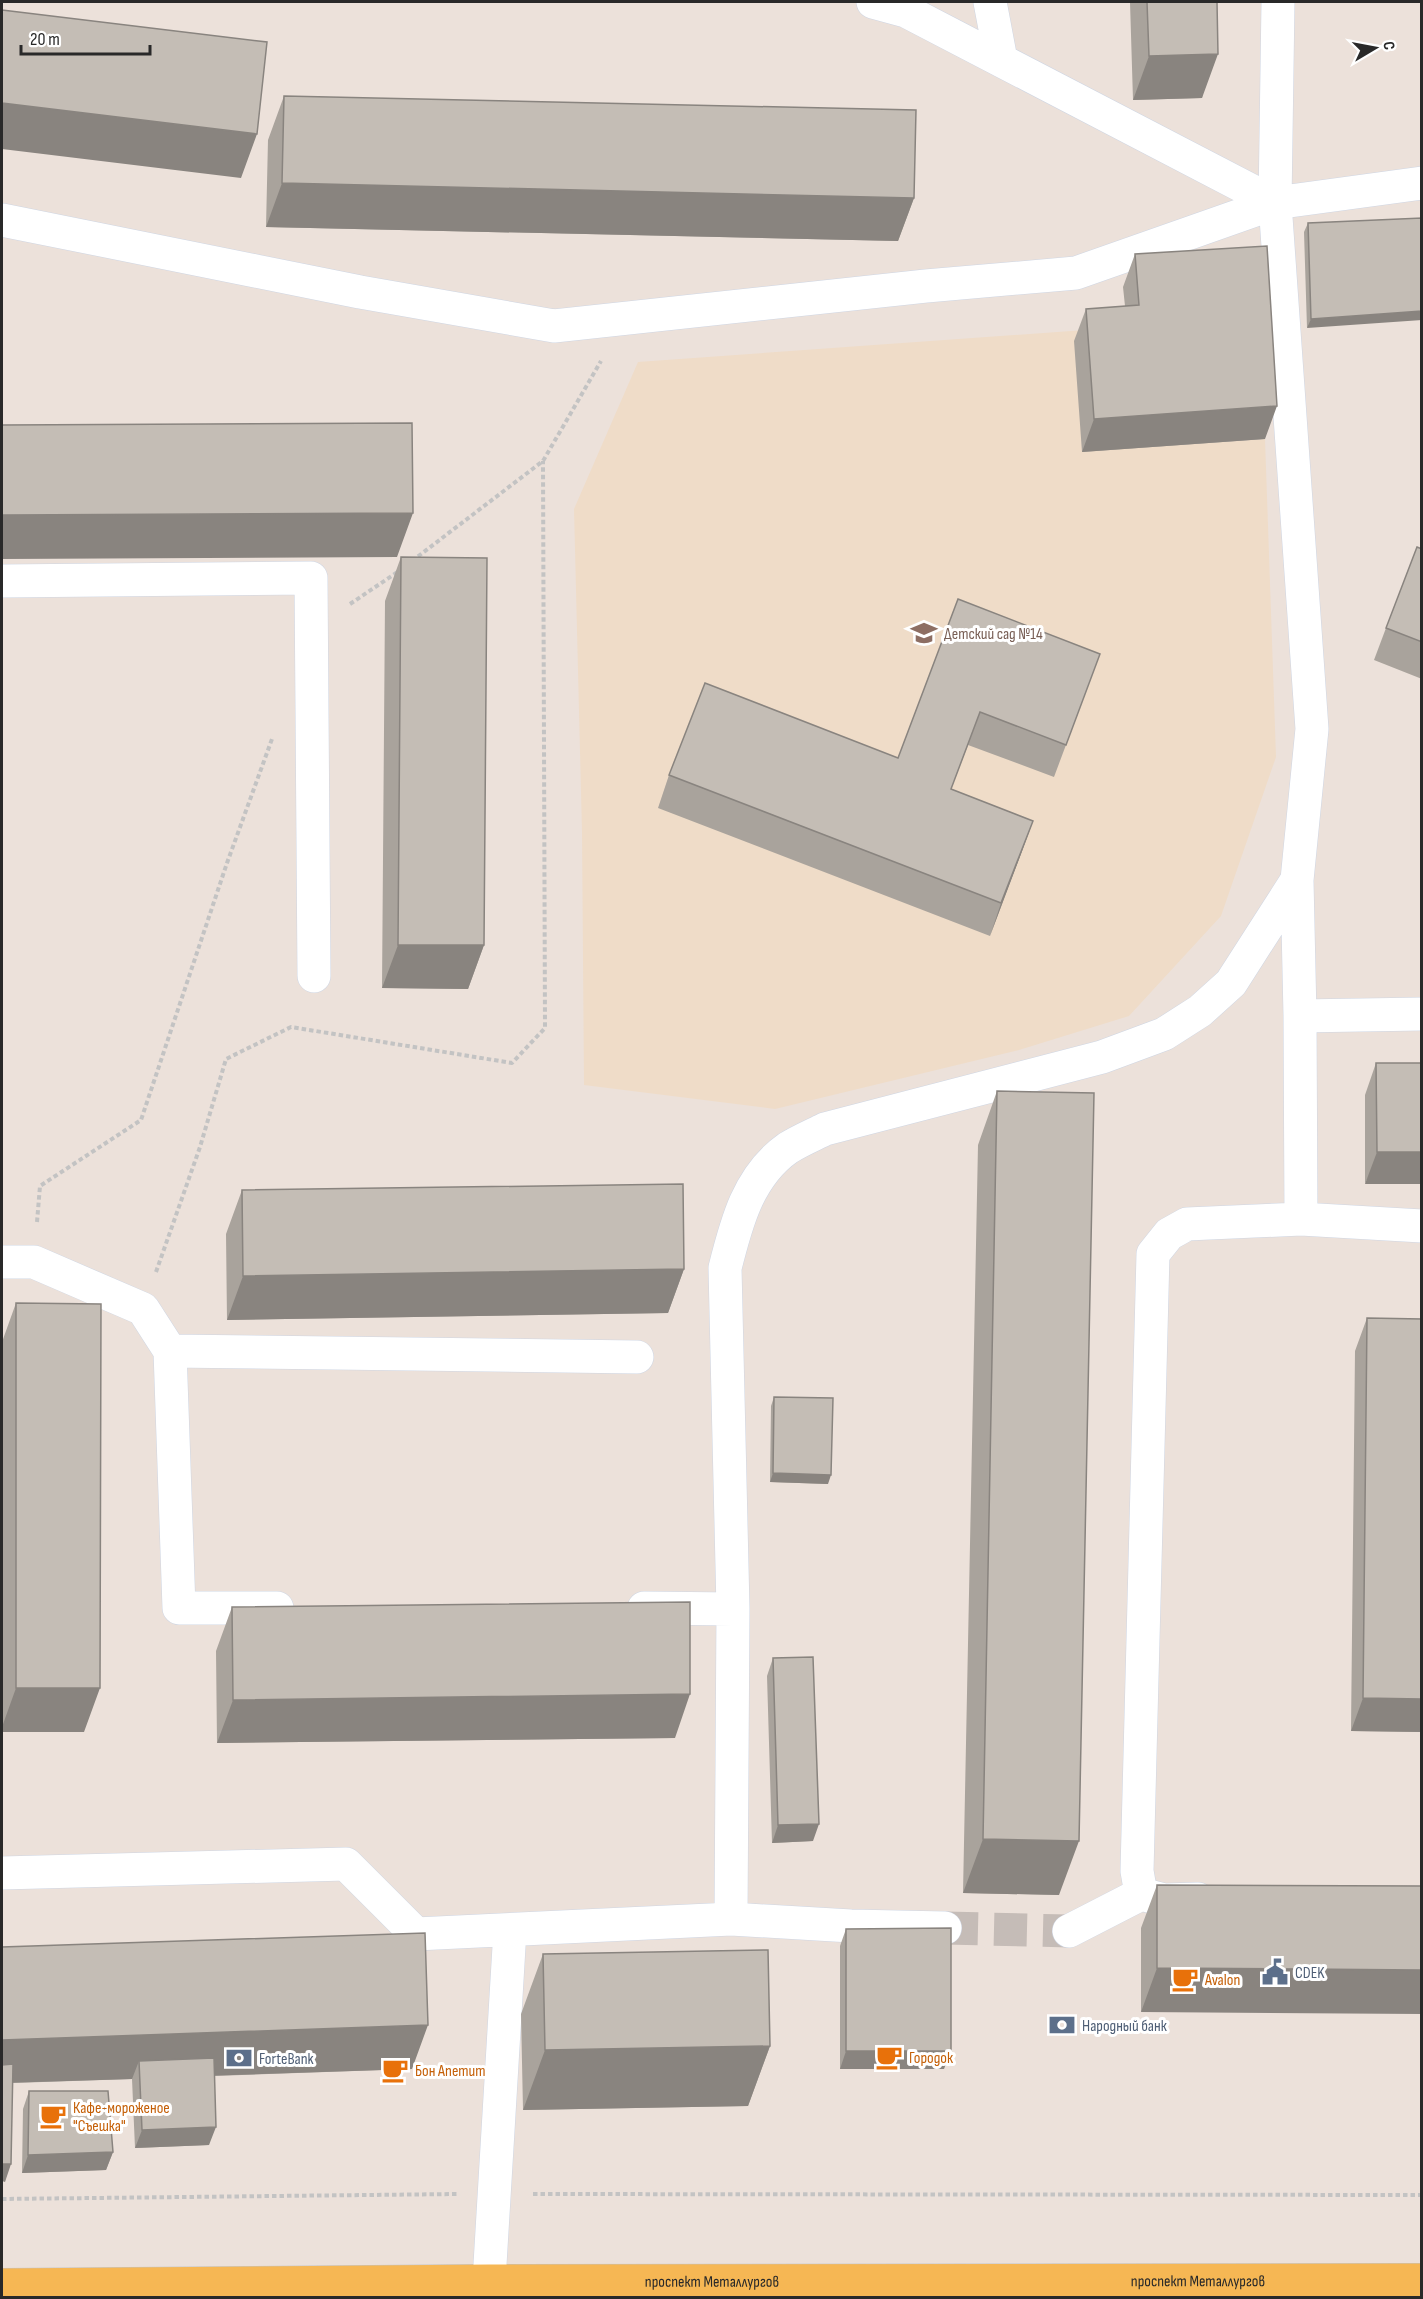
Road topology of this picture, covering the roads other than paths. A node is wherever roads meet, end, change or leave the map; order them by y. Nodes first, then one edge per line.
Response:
1 (873, 2) edge
2 (990, 2) edge
3 (1278, 2) edge
4 (1000, 60) junction
5 (1422, 183) edge
6 (1275, 203) junction
7 (2, 220) edge
8 (2, 581) edge
9 (1297, 880) junction
10 (314, 976) dead end
11 (1422, 1014) edge
12 (1300, 1016) junction
13 (1301, 1219) junction
14 (1422, 1226) edge
15 (2, 1262) edge
16 (170, 1351) junction
17 (637, 1357) dead end
18 (309, 1608) edge
19 (615, 1608) edge
20 (733, 1609) junction
21 (2, 1873) edge
22 (1141, 1894) junction
23 (1223, 1899) edge
24 (731, 1919) junction
25 (945, 1928) tunnel mouth
26 (510, 1930) junction
27 (1069, 1931) tunnel mouth
28 (1422, 2280) edge
29 (489, 2281) junction
30 (2, 2285) edge

1 - 4 lane
2 - 4 lane
3 - 6 lane
4 - 6 lane
5 - 6 lane
6 - 7 lane
6 - 9 lane
8 - 10 lane
9 - 12 lane
9 - 20 lane
11 - 12 lane
12 - 13 lane
13 - 14 lane
13 - 22 lane
15 - 16 lane
16 - 17 lane
16 - 18 lane
19 - 20 lane
20 - 24 lane
21 - 26 lane
22 - 23 lane
22 - 27 lane
24 - 25 lane
24 - 26 lane
26 - 29 lane
28 - 29 main road, проспект Металлургов
29 - 30 main road, проспект Металлургов

